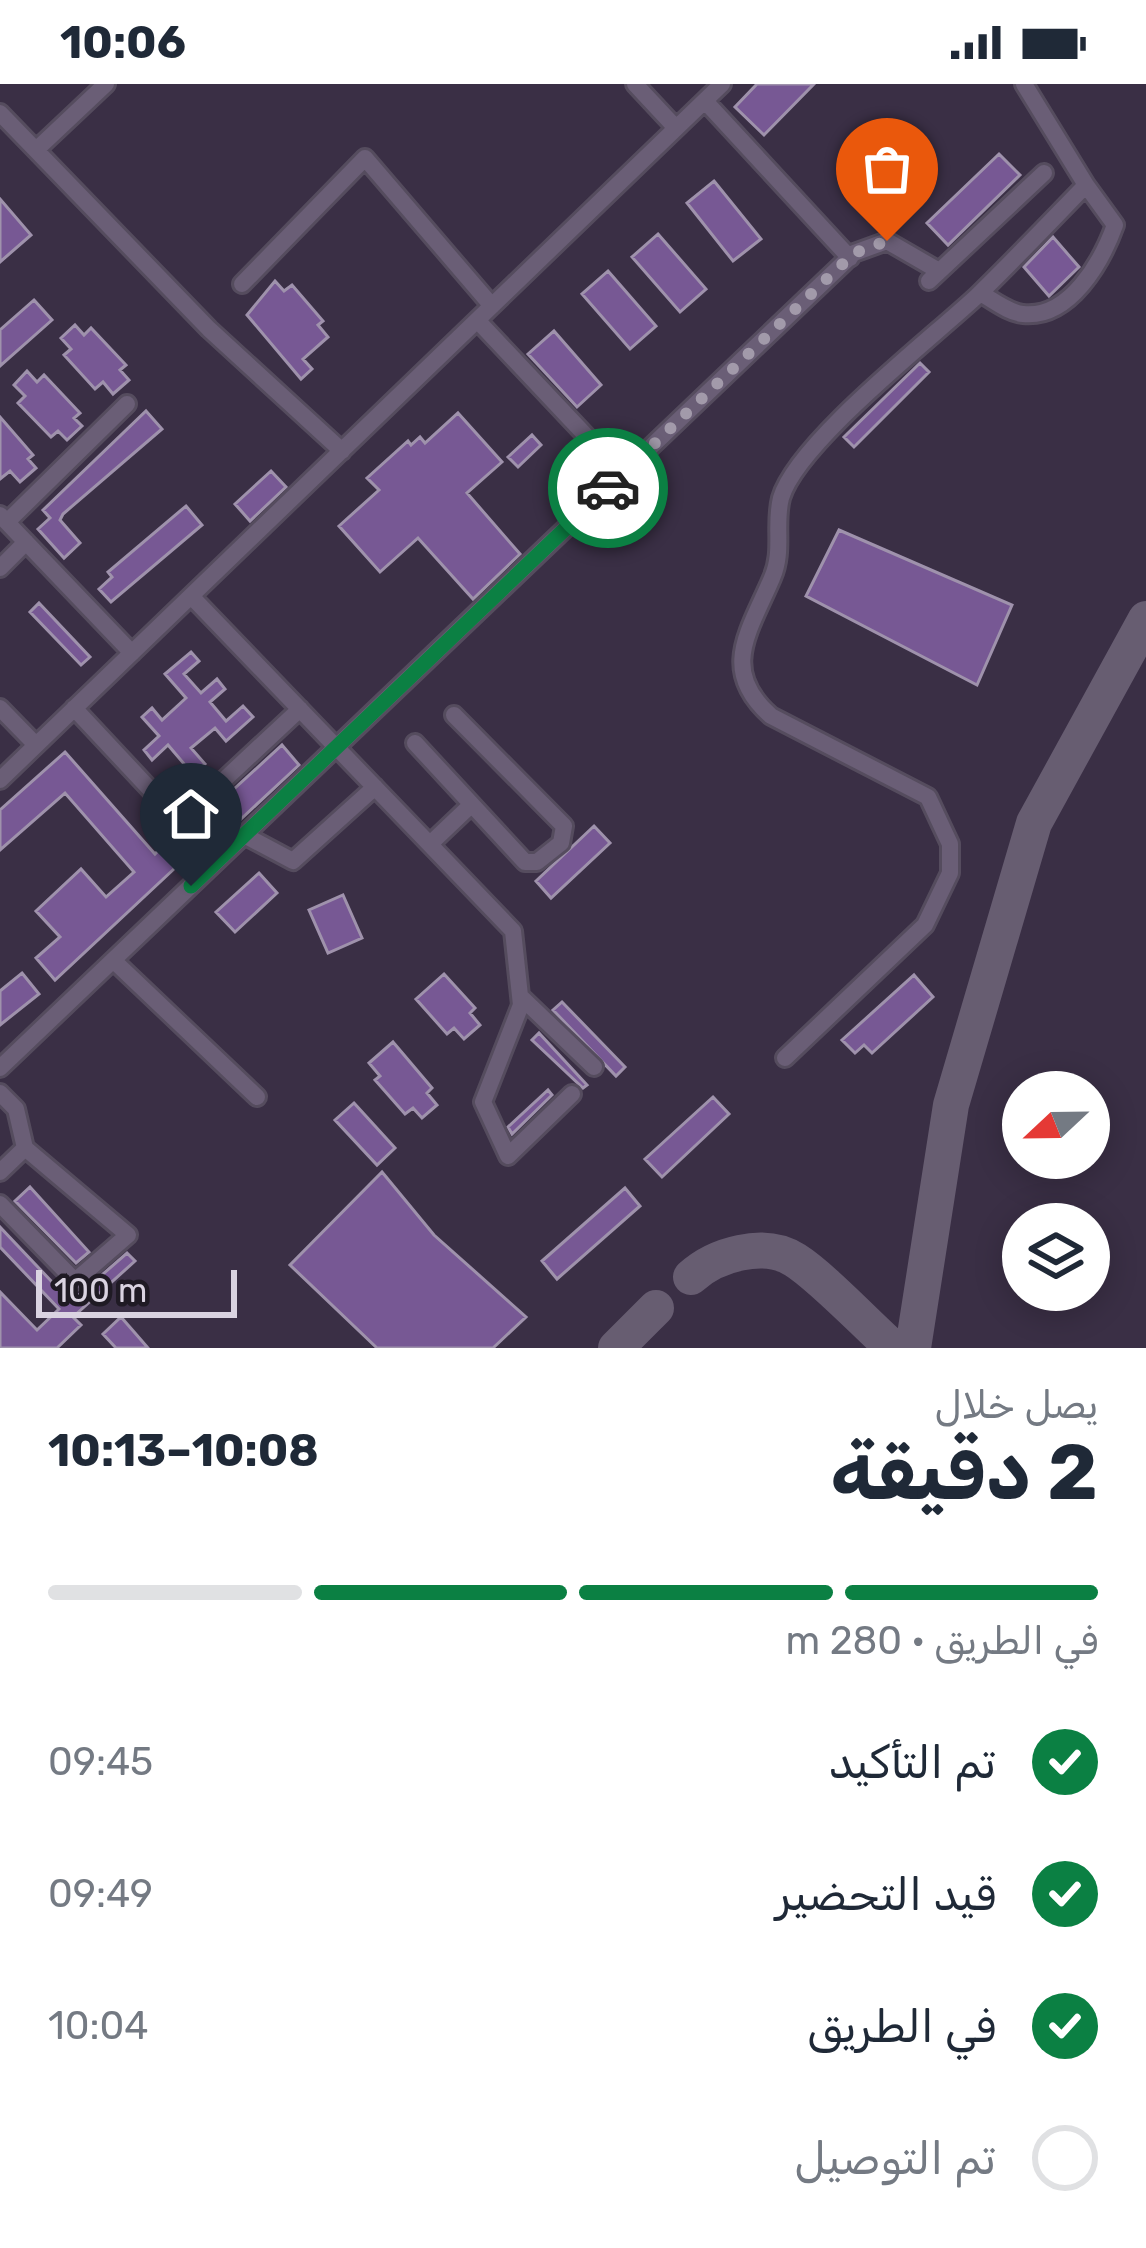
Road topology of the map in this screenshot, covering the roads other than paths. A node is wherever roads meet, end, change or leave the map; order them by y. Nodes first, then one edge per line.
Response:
1 (106, 84) edge
2 (635, 84) edge
3 (722, 84) edge
4 (1024, 84) edge
5 (705, 100) junction
6 (0, 113) edge
7 (676, 128) junction
8 (36, 150) junction
9 (1044, 173) dead end
10 (1086, 185) junction
11 (850, 258) junction
12 (242, 284) dead end
13 (980, 293) junction
14 (493, 306) junction
15 (477, 320) junction
16 (127, 404) dead end
17 (342, 451) junction
18 (622, 474) junction
19 (3, 519) edge
20 (26, 542) junction
21 (0, 568) edge
22 (190, 596) junction
23 (132, 653) junction
24 (0, 708) edge
25 (74, 709) junction
26 (300, 709) junction
27 (454, 715) dead end
28 (415, 743) dead end
29 (36, 746) junction
30 (336, 747) junction
31 (0, 780) edge
32 (375, 787) junction
33 (471, 805) junction
34 (180, 821) junction
35 (244, 835) junction
36 (430, 844) junction
37 (217, 861) junction
38 (112, 961) junction
39 (520, 996) junction
40 (785, 1058) dead end
41 (594, 1067) dead end
42 (0, 1068) edge
43 (0, 1094) edge
44 (572, 1094) dead end
45 (257, 1097) dead end
46 (25, 1148) junction
47 (0, 1172) edge
48 (0, 1204) edge

1 - 8 lane
2 - 7 lane
3 - 5 lane
4 - 10 lane
5 - 7 lane
5 - 11 lane
6 - 8 lane
7 - 14 lane
8 - 17 lane
9 - 11 lane
10 - 13 lane
10 - 13 lane
11 - 18 lane
12 - 14 lane
13 - 40 lane
14 - 15 lane
15 - 17 lane
15 - 18 lane
16 - 19 lane
17 - 22 lane
18 - 30 lane
19 - 20 lane
20 - 21 lane
20 - 23 lane
22 - 23 lane
22 - 26 lane
23 - 25 lane
24 - 29 lane
25 - 29 lane
25 - 34 lane
26 - 30 lane
26 - 34 lane
27 - 33 lane
28 - 33 lane
29 - 31 lane
30 - 32 lane
30 - 35 lane
32 - 35 lane
32 - 36 lane
33 - 36 lane
34 - 37 lane
35 - 37 lane
36 - 39 lane
37 - 38 lane
38 - 42 lane
38 - 45 lane
39 - 41 lane
39 - 44 lane
43 - 46 lane
46 - 47 lane
46 - 48 lane

